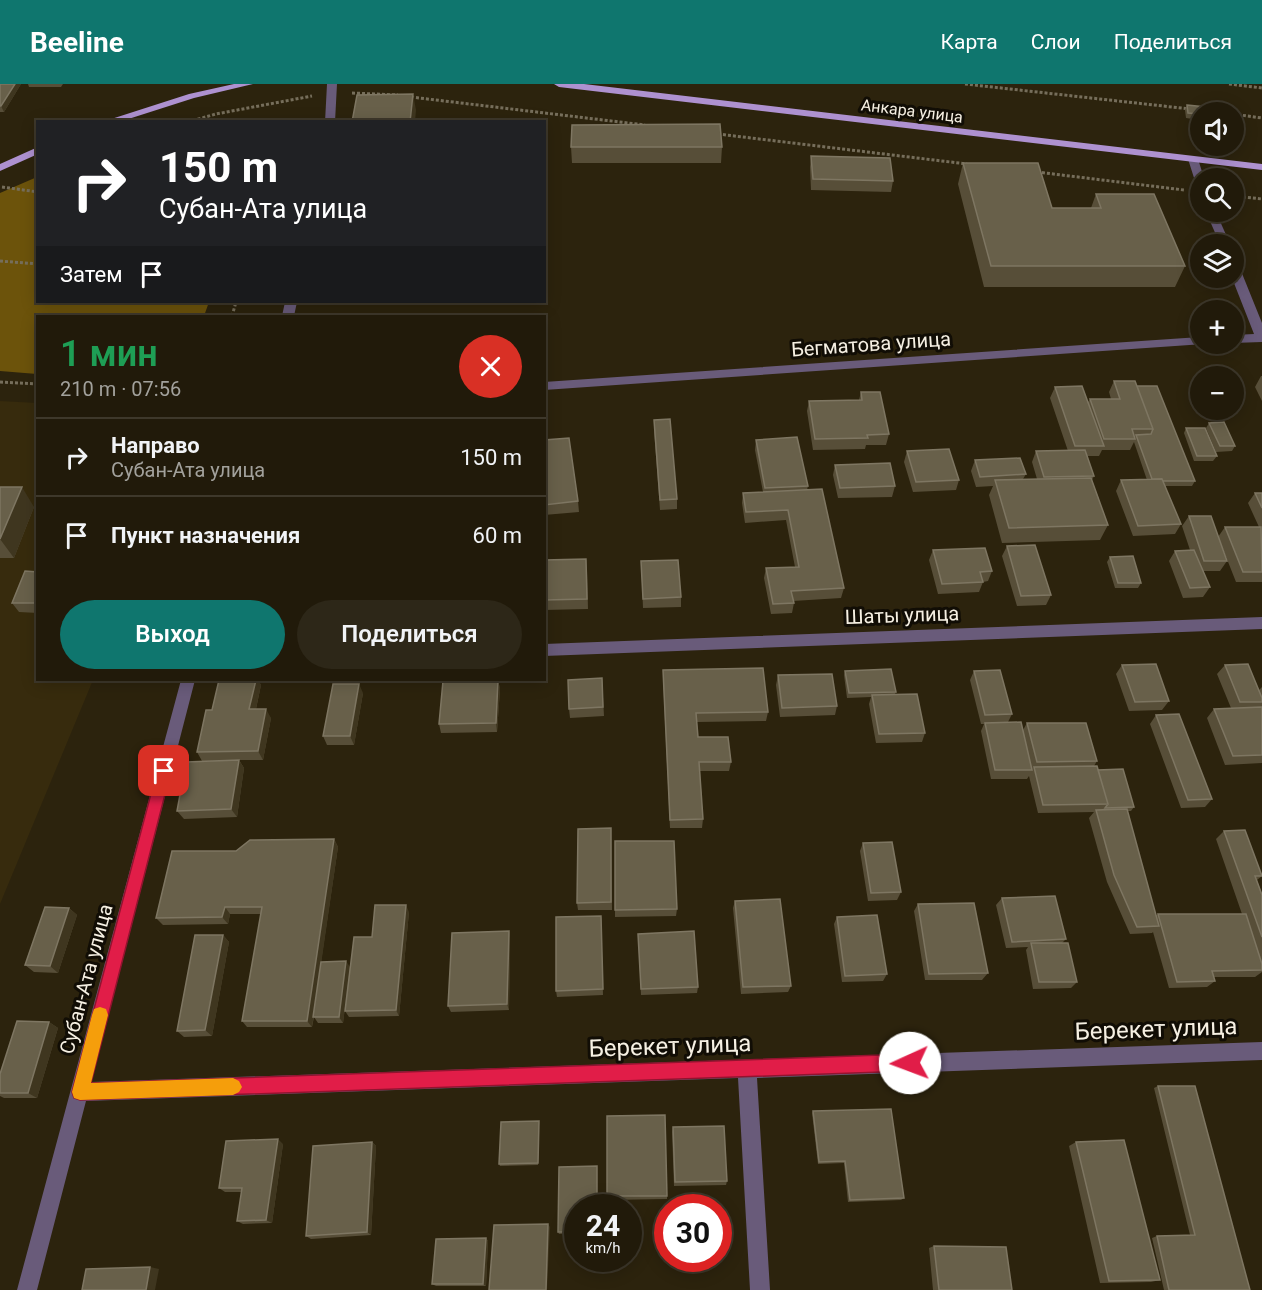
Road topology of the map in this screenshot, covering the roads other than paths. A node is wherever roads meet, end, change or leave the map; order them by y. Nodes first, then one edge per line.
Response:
1 (248, 84) edge
2 (559, 84) edge
3 (332, 88) edge
4 (114, 120) edge
5 (330, 120) edge
6 (36, 151) edge
7 (1193, 159) junction
8 (1262, 167) edge
9 (0, 168) edge
10 (1196, 168) edge
11 (1242, 288) edge
12 (1262, 337) edge
13 (1244, 338) edge
14 (1190, 342) edge
15 (546, 386) edge
16 (1262, 622) edge
17 (546, 650) edge
18 (188, 681) edge
19 (1262, 1051) edge
20 (747, 1068) junction
21 (80, 1092) junction
22 (27, 1290) edge
23 (760, 1290) edge

1 - 4 main road
2 - 7 main road, Анкара улица
3 - 5 street
6 - 9 main road
7 - 8 main road, Анкара улица
7 - 10 street
11 - 12 street
12 - 13 street
14 - 15 street, Бегматова улица
16 - 17 street, Шаты улица
18 - 21 street, Субан-Ата улица
19 - 20 street, Берекет улица
20 - 21 street, Берекет улица
20 - 23 street
21 - 22 street, Субан-Ата улица

